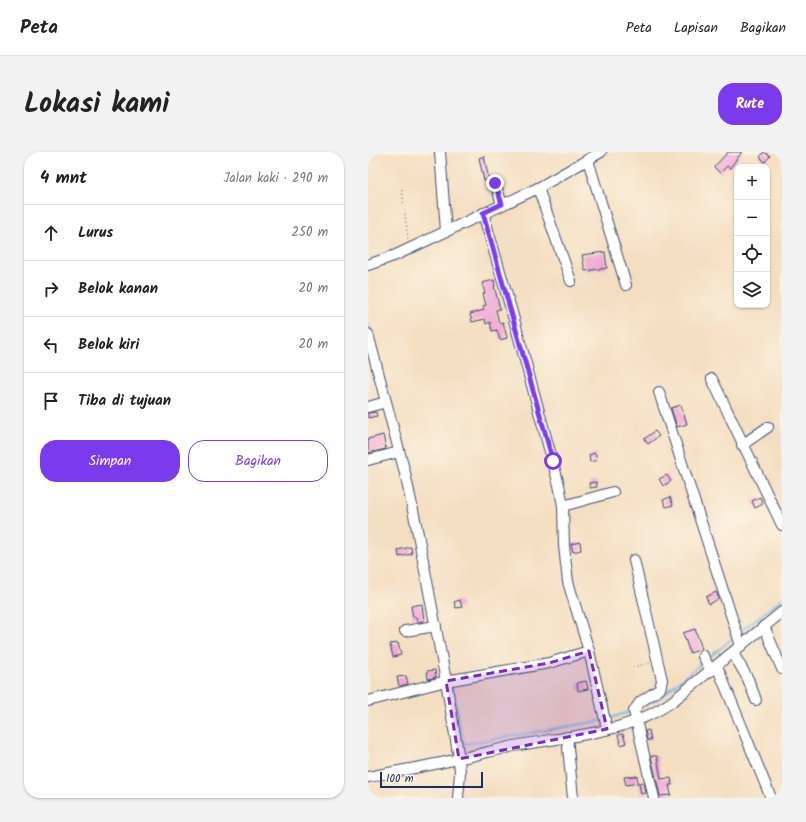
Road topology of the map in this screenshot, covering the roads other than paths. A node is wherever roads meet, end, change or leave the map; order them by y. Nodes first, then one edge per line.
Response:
1 (440, 152) edge
2 (601, 152) edge
3 (588, 160) junction
4 (495, 183) dead end
5 (538, 188) junction
6 (502, 204) junction
7 (483, 213) junction
8 (446, 231) junction
9 (368, 265) edge
10 (571, 281) dead end
11 (626, 285) dead end
12 (368, 334) edge
13 (712, 379) dead end
14 (659, 392) dead end
15 (386, 402) junction
16 (368, 407) edge
17 (768, 427) dead end
18 (742, 445) junction
19 (399, 452) junction
20 (368, 460) edge
21 (613, 492) dead end
22 (563, 506) junction
23 (782, 525) edge
24 (634, 560) dead end
25 (782, 612) edge
26 (436, 626) junction
27 (764, 626) junction
28 (405, 631) dead end
29 (738, 638) junction
30 (589, 651) junction
31 (733, 653) junction
32 (709, 663) junction
33 (782, 669) edge
34 (446, 681) junction
35 (756, 700) dead end
36 (368, 701) edge
37 (637, 721) junction
38 (607, 729) junction
39 (567, 737) junction
40 (459, 759) junction
41 (368, 777) edge
42 (458, 798) edge
43 (573, 798) edge
44 (654, 798) edge
45 (771, 798) edge

1 - 8 street
2 - 3 street
3 - 5 street
3 - 11 street
4 - 6 street
5 - 6 street
5 - 10 street
6 - 7 street
7 - 8 street
7 - 22 street
8 - 9 street
12 - 15 street
13 - 18 street
14 - 29 street
15 - 16 street
15 - 19 street
17 - 18 street
18 - 23 street
19 - 20 street
19 - 26 street
21 - 22 street
22 - 30 street
24 - 37 street
25 - 27 street
26 - 28 street
26 - 34 street
27 - 29 street
27 - 33 street
29 - 31 street
30 - 34 street
30 - 38 street
31 - 32 street
31 - 35 street
32 - 37 street
32 - 45 street
34 - 36 street
34 - 40 street
37 - 38 street
37 - 44 street
38 - 39 street
39 - 40 street
39 - 43 street
40 - 41 street
40 - 42 street

